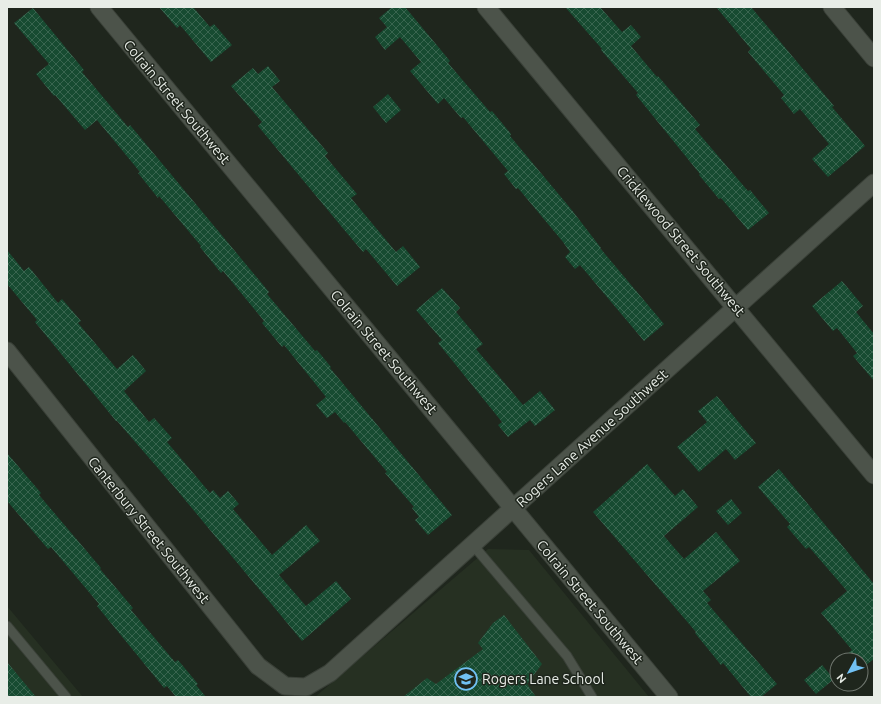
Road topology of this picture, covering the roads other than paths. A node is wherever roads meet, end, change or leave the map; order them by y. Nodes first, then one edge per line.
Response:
1 (99, 7) edge
2 (486, 7) edge
3 (832, 7) edge
4 (874, 58) edge
5 (874, 183) edge
6 (736, 308) junction
7 (7, 351) edge
8 (874, 475) edge
9 (513, 509) junction
10 (473, 545) junction
11 (7, 626) edge
12 (306, 687) joint
13 (66, 697) edge
14 (592, 697) edge
15 (669, 697) edge

1 - 9 street, Colrain Street Southwest
2 - 6 street, Cricklewood Street Southwest
3 - 4 street
5 - 6 street, Rogers Lane Avenue Southwest
6 - 8 street, Cricklewood Street Southwest
6 - 9 street, Rogers Lane Avenue Southwest
7 - 12 street, Canterbury Street Southwest
9 - 10 street, Rogers Lane Avenue Southwest
9 - 15 street, Colrain Street Southwest
10 - 12 street, Rogers Lane Avenue Southwest
10 - 14 lane
11 - 13 lane

